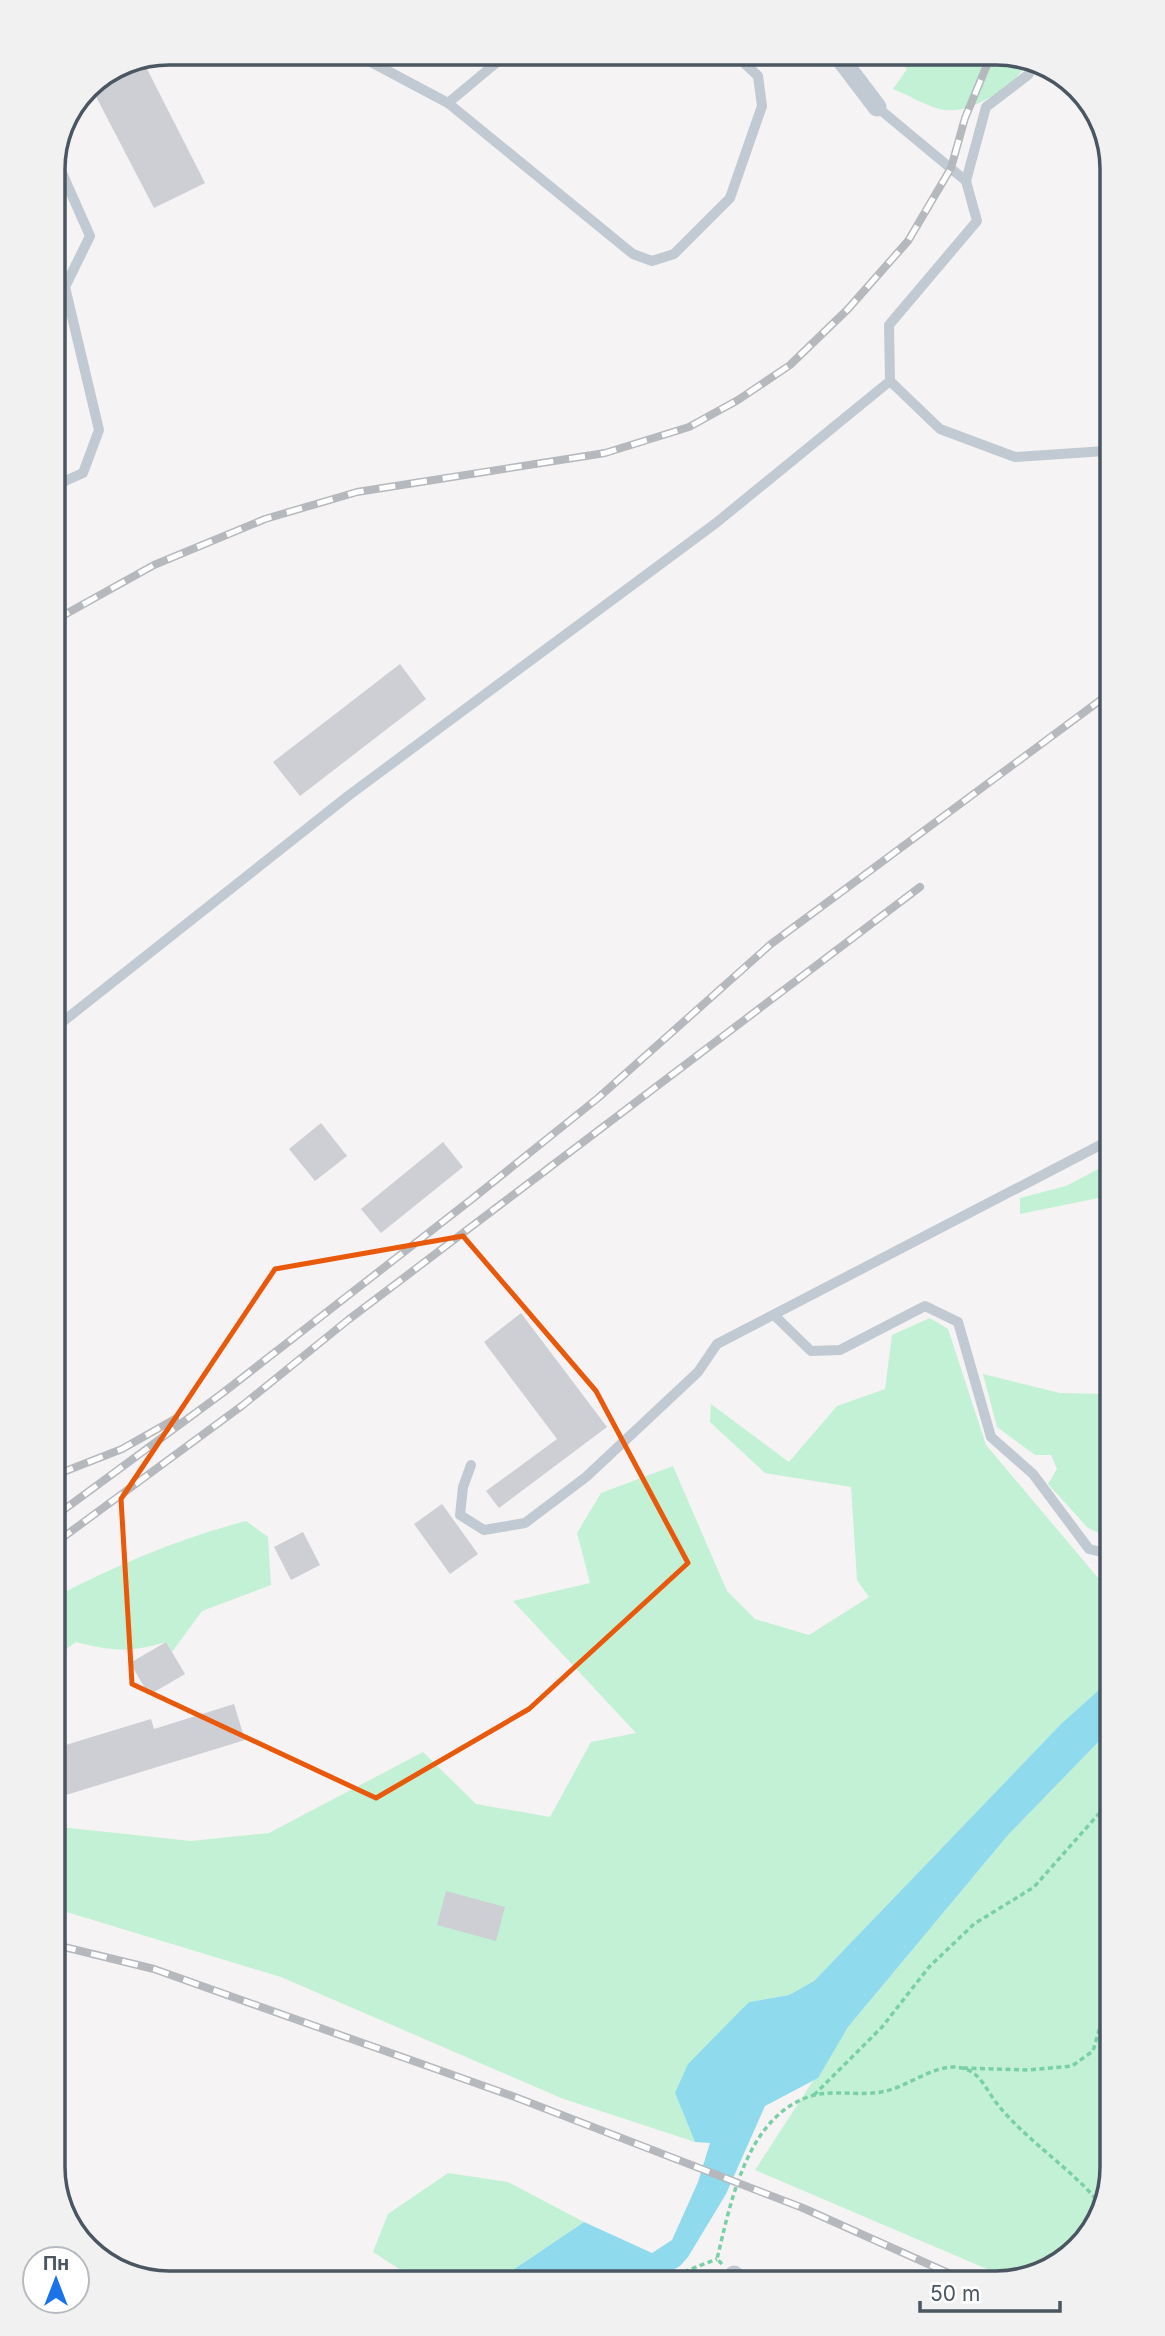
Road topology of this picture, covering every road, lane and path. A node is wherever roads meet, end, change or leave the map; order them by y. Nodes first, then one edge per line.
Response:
1 (378, 65) edge
2 (494, 65) edge
3 (746, 65) edge
4 (845, 65) edge
5 (1030, 71) edge
6 (448, 103) junction
7 (877, 107) joint
8 (65, 180) edge
9 (966, 181) junction
10 (65, 287) joint
11 (890, 381) junction
12 (1100, 451) edge
13 (65, 481) edge
14 (65, 1020) edge
15 (1100, 1145) edge
16 (775, 1316) junction
17 (471, 1465) dead end
18 (1100, 1552) edge
19 (1100, 1812) edge
20 (1100, 2027) edge
21 (961, 2068) junction
22 (814, 2095) junction
23 (1095, 2199) edge
24 (717, 2259) junction
25 (686, 2271) edge
26 (730, 2271) edge

1 - 6 lane
2 - 6 lane
3 - 6 lane
4 - 7 street
5 - 9 lane
7 - 9 lane
8 - 10 lane
9 - 11 lane
10 - 13 lane
11 - 12 lane
11 - 14 lane
15 - 16 lane
16 - 17 lane
16 - 18 lane
19 - 22 path
20 - 21 path
21 - 22 path
21 - 23 path
22 - 24 path
24 - 25 path
24 - 26 path

